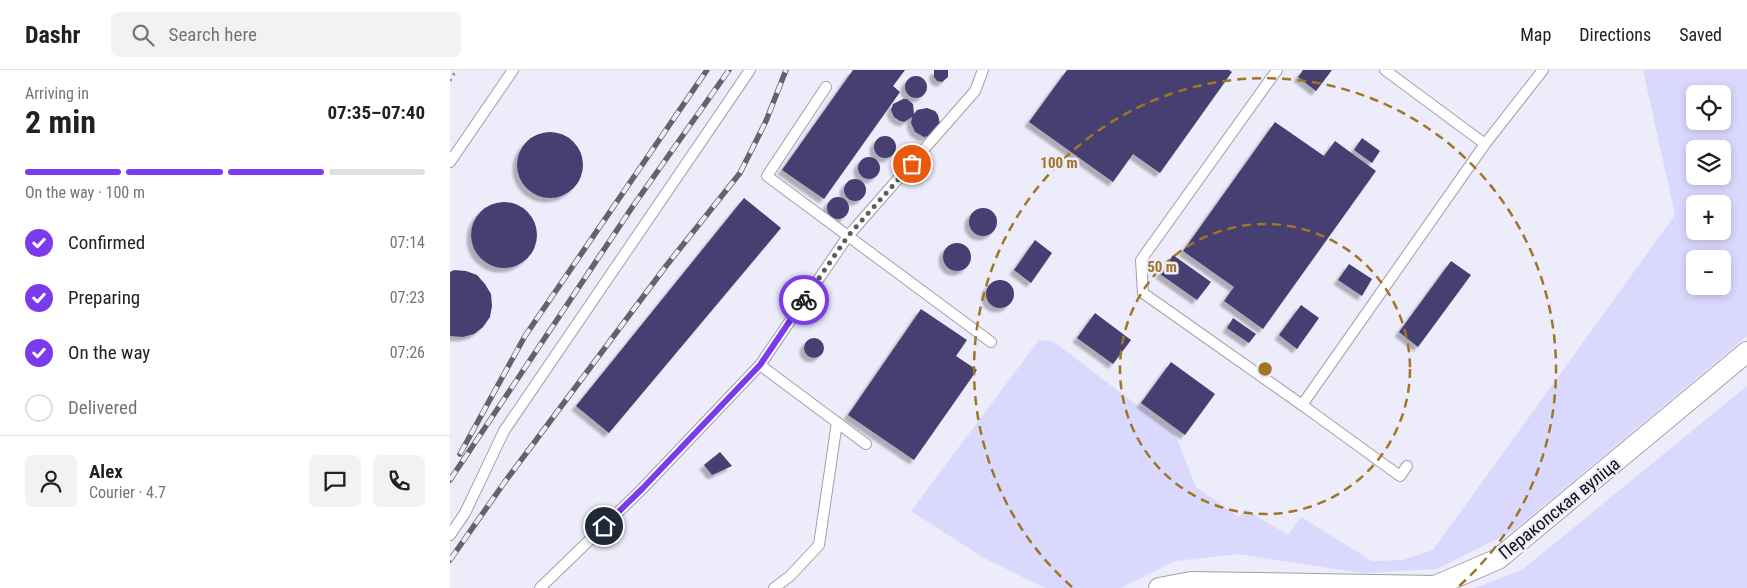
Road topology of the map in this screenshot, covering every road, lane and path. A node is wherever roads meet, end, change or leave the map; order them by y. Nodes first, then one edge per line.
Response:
1 (456, 70) edge
2 (513, 70) edge
3 (750, 70) edge
4 (983, 70) edge
5 (1277, 70) edge
6 (1385, 70) edge
7 (1543, 70) edge
8 (450, 81) edge
9 (826, 87) dead end
10 (1485, 144) junction
11 (450, 162) edge
12 (848, 236) junction
13 (991, 342) dead end
14 (1747, 352) edge
15 (760, 365) junction
16 (1302, 405) junction
17 (837, 422) junction
18 (866, 444) dead end
19 (1407, 466) dead end
20 (450, 534) edge
21 (540, 588) edge
22 (774, 588) edge
23 (1159, 588) edge

1 - 8 path
2 - 11 lane
3 - 20 lane
4 - 12 lane
5 - 16 lane
6 - 10 lane
7 - 10 lane
9 - 12 lane
10 - 16 lane
12 - 13 lane
12 - 15 lane
14 - 23 street, Перакопская вуліца
15 - 17 lane
15 - 21 lane
16 - 19 lane
17 - 18 lane
17 - 22 lane

